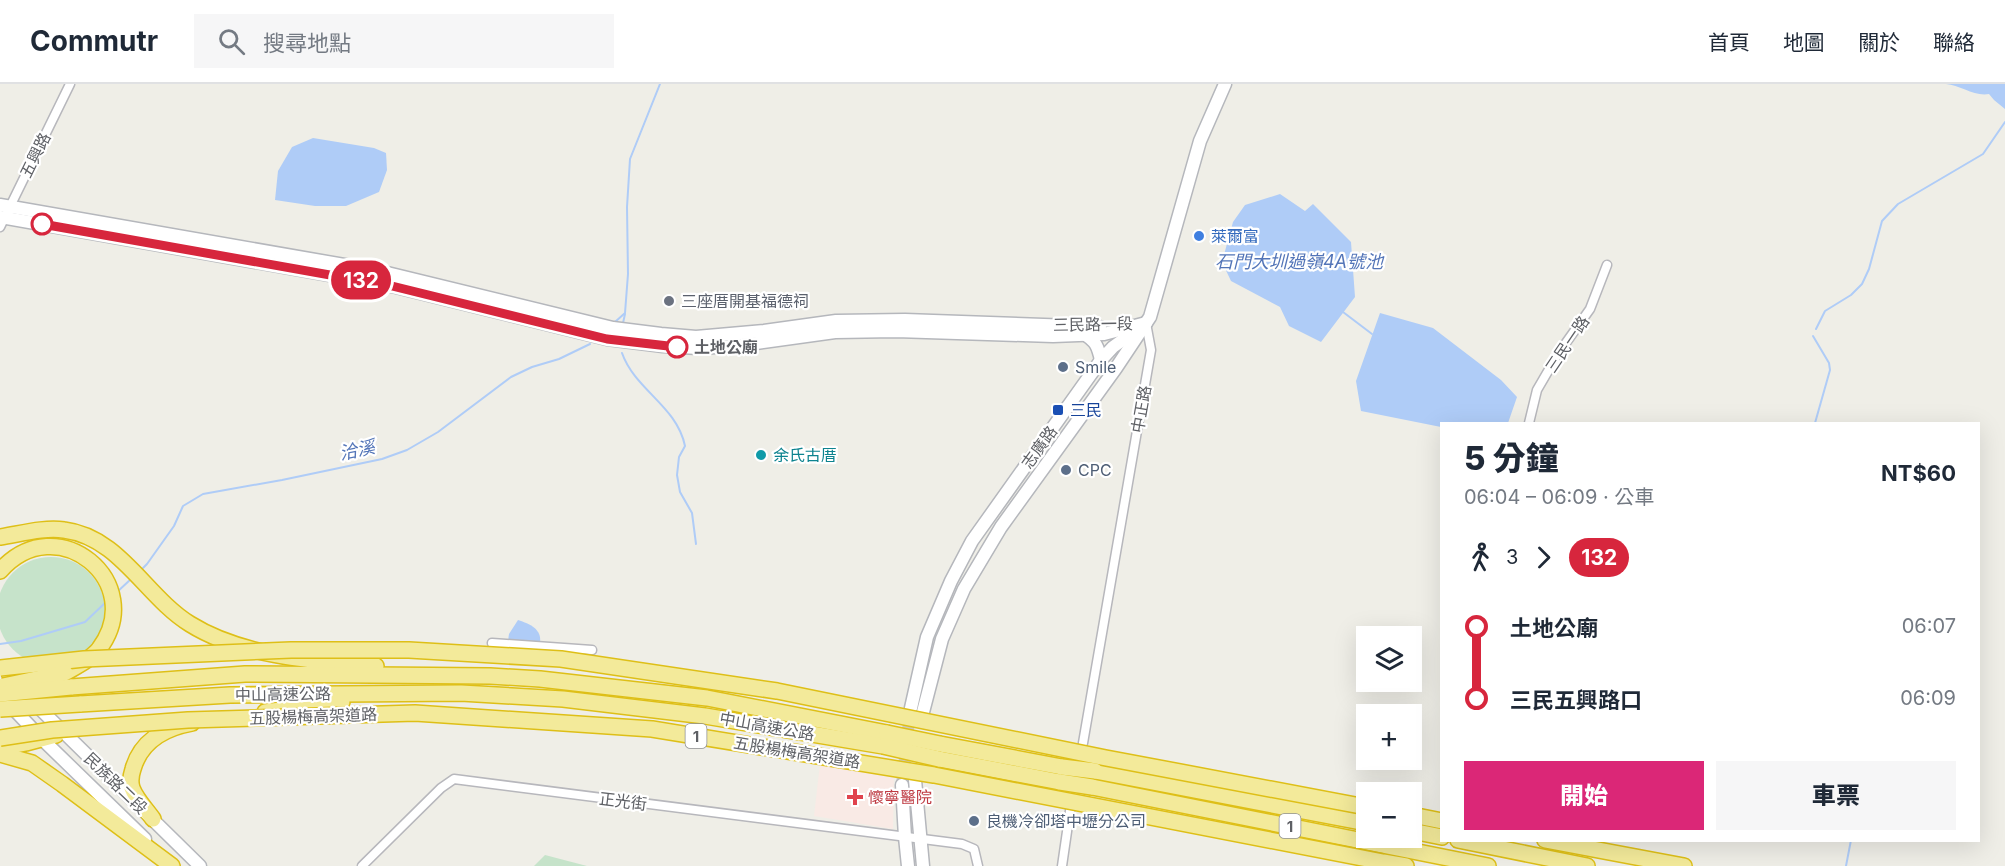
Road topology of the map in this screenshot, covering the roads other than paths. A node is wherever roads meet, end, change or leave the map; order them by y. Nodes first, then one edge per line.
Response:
1 (70, 84) edge
2 (1225, 84) edge
3 (3, 215) edge
4 (1607, 266) dead end
5 (1146, 323) junction
6 (610, 334) junction
7 (1084, 334) junction
8 (1101, 360) junction
9 (1529, 422) edge
10 (34, 532) junction
11 (0, 537) edge
12 (0, 543) edge
13 (0, 571) edge
14 (492, 643) dead end
15 (592, 650) dead end
16 (0, 666) edge
17 (490, 676) junction
18 (0, 687) edge
19 (461, 693) junction
20 (2, 700) edge
21 (910, 708) tunnel mouth
22 (923, 712) tunnel mouth
23 (201, 721) junction
24 (63, 733) junction
25 (0, 738) edge
26 (41, 738) junction
27 (885, 740) junction
28 (1083, 743) dead end
29 (0, 748) edge
30 (0, 754) edge
31 (1061, 774) junction
32 (915, 780) tunnel mouth
33 (902, 785) tunnel mouth
34 (1071, 804) dead end
35 (1356, 805) edge
36 (1422, 817) edge
37 (153, 819) junction
38 (1356, 821) edge
39 (1440, 821) edge
40 (1422, 833) edge
41 (905, 837) junction
42 (918, 837) junction
43 (1440, 837) edge
44 (1468, 842) edge
45 (1556, 842) edge
46 (173, 866) edge
47 (200, 866) edge
48 (362, 866) edge
49 (908, 866) edge
50 (922, 866) edge
51 (978, 866) edge
52 (1062, 866) edge
53 (1406, 866) edge
54 (1488, 866) edge
55 (1587, 866) edge
56 (1684, 866) edge

1 - 3 street, 五興路
2 - 5 main road
3 - 6 main road, 三民路一段
4 - 9 street, 三民一路
5 - 6 main road, 三民路一段
5 - 7 main road, 三民路一段
5 - 8 main road, 志廣路
5 - 22 main road, 志廣路
5 - 28 street, 中正路
6 - 7 main road, 三民路一段
7 - 8 main road
8 - 21 main road, 志廣路
10 - 11 highway
10 - 12 highway
10 - 17 highway
13 - 18 highway, bridge
14 - 15 street
16 - 24 main road, 民族路二段
16 - 35 highway, 1, bridge
17 - 20 highway, 中山高速公路 / 1, bridge
17 - 27 highway, 中山高速公路 / 1
19 - 20 highway, 中山高速公路 / 1, bridge
19 - 23 highway
19 - 27 highway, 中山高速公路 / 1
20 - 26 main road, 民族路二段
23 - 24 highway
23 - 37 highway
24 - 26 highway
24 - 37 main road, 民族路二段
25 - 53 highway, 五股楊梅高架道路 / 1, bridge
26 - 29 highway
26 - 46 main road, 民族路二段
27 - 31 highway, 中山高速公路 / 1, bridge
27 - 31 highway, 中山高速公路 / 1, bridge
30 - 46 highway
31 - 38 highway, 中山高速公路 / 1, bridge
31 - 54 highway, 中山高速公路 / 1, bridge
32 - 42 main road
33 - 41 main road
34 - 52 street
36 - 39 highway
37 - 47 main road, 民族路二段
40 - 43 highway
41 - 42 street, 正光街
41 - 48 street, 正光街
41 - 49 main road
42 - 50 main road
42 - 51 street, 正光街
44 - 55 highway
45 - 56 highway

